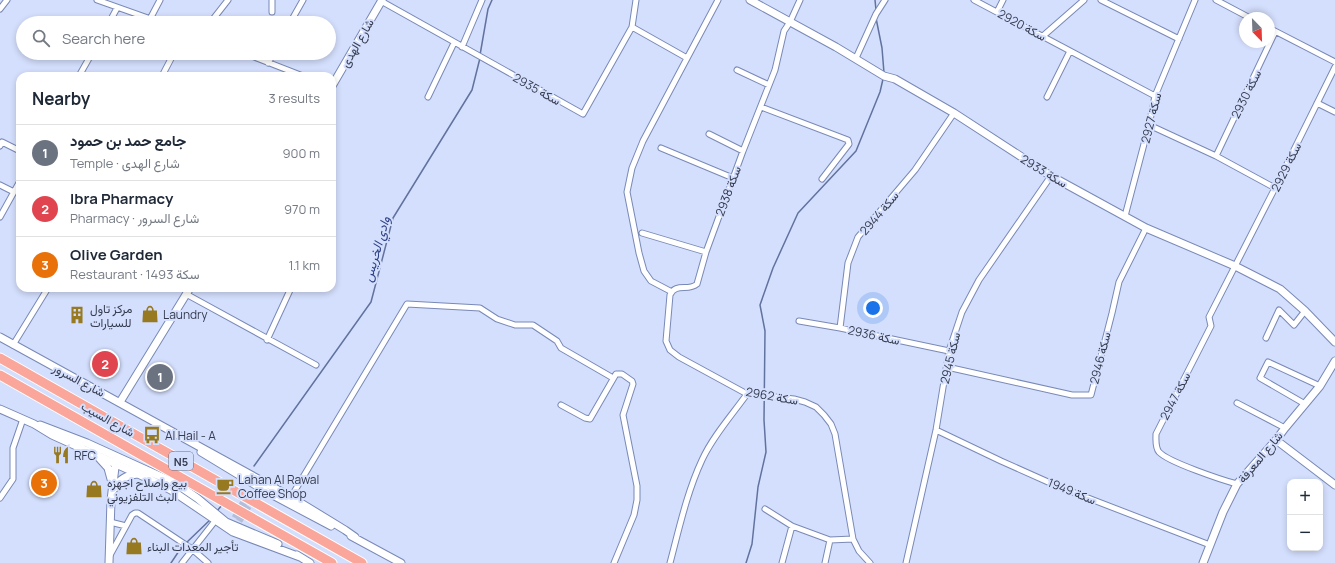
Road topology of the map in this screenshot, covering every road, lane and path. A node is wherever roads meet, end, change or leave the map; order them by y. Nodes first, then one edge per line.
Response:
1 (7, 0) edge
2 (97, 0) edge
3 (160, 0) edge
4 (228, 0) edge
5 (272, 0) edge
6 (303, 0) edge
7 (482, 0) edge
8 (636, 0) edge
9 (718, 0) edge
10 (750, 0) edge
11 (800, 0) edge
12 (885, 0) edge
13 (974, 0) edge
14 (1003, 0) edge
15 (1084, 0) edge
16 (1101, 0) edge
17 (1195, 0) edge
18 (1216, 0) edge
19 (382, 1) edge
20 (117, 8) junction
21 (0, 9) edge
22 (272, 12) dead end
23 (997, 12) junction
24 (1239, 12) edge
25 (113, 16) edge
26 (141, 16) edge
27 (152, 16) edge
28 (215, 16) edge
29 (294, 16) edge
30 (790, 22) junction
31 (632, 27) junction
32 (1275, 32) edge
33 (1043, 36) junction
34 (1179, 39) junction
35 (454, 43) junction
36 (462, 47) junction
37 (1267, 48) edge
38 (1070, 51) junction
39 (687, 58) junction
40 (856, 58) junction
41 (88, 60) edge
42 (170, 60) edge
43 (261, 60) edge
44 (270, 60) edge
45 (1335, 62) edge
46 (268, 63) junction
47 (1335, 67) edge
48 (737, 70) dead end
49 (81, 72) edge
50 (164, 72) edge
51 (292, 72) edge
52 (336, 79) edge
53 (769, 85) junction
54 (1047, 96) dead end
55 (1155, 96) junction
56 (428, 98) dead end
57 (1317, 103) junction
58 (761, 107) junction
59 (1335, 112) edge
60 (954, 113) junction
61 (1150, 125) junction
62 (708, 134) dead end
63 (0, 146) edge
64 (661, 148) dead end
65 (16, 149) edge
66 (743, 151) junction
67 (1216, 156) junction
68 (1051, 176) junction
69 (733, 178) junction
70 (822, 179) dead end
71 (0, 185) edge
72 (1276, 188) junction
73 (14, 192) joint
74 (1125, 216) junction
75 (0, 217) edge
76 (1146, 228) junction
77 (642, 233) dead end
78 (706, 252) junction
79 (1235, 266) junction
80 (46, 292) edge
81 (187, 292) edge
82 (190, 292) edge
83 (289, 292) edge
84 (672, 292) junction
85 (1305, 311) junction
86 (799, 321) dead end
87 (840, 328) junction
88 (0, 337) edge
89 (1266, 338) dead end
90 (267, 340) junction
91 (1335, 342) edge
92 (13, 345) junction
93 (949, 351) junction
94 (0, 353) edge
95 (0, 358) edge
96 (1335, 361) edge
97 (316, 365) dead end
98 (946, 366) junction
99 (0, 375) edge
100 (613, 378) junction
101 (1320, 386) junction
102 (748, 394) junction
103 (120, 402) junction
104 (1237, 403) dead end
105 (1305, 404) junction
106 (561, 405) dead end
107 (0, 409) edge
108 (91, 410) junction
109 (23, 419) junction
110 (34, 424) junction
111 (1285, 428) junction
112 (936, 430) junction
113 (1276, 440) junction
114 (86, 443) junction
115 (75, 445) junction
116 (92, 453) junction
117 (116, 460) junction
118 (138, 474) junction
119 (1237, 484) junction
120 (1335, 484) edge
121 (113, 485) junction
122 (257, 486) junction
123 (111, 497) junction
124 (0, 498) edge
125 (291, 498) junction
126 (765, 509) dead end
127 (215, 521) junction
128 (110, 522) junction
129 (234, 525) junction
130 (126, 526) junction
131 (792, 526) junction
132 (354, 537) junction
133 (853, 539) junction
134 (830, 540) junction
135 (1210, 545) junction
136 (192, 549) junction
137 (109, 560) edge
138 (182, 563) edge
139 (208, 563) edge
140 (310, 563) edge
141 (332, 563) edge
142 (362, 563) edge
143 (401, 563) edge
144 (614, 563) edge
145 (670, 563) edge
146 (782, 563) edge
147 (825, 563) edge
148 (870, 563) edge
149 (906, 563) edge
150 (1203, 563) edge

1 - 21 street
2 - 20 street
3 - 27 street
4 - 28 street
5 - 22 street
6 - 29 street
7 - 36 street
8 - 31 street, سكة 2935
9 - 39 street
10 - 30 street, سكة 2933
11 - 30 street, سكة 2938
12 - 40 street
13 - 23 street, سكة 2920
14 - 23 street
15 - 33 street
16 - 34 street
17 - 34 street, سكة 2927
18 - 24 street
19 - 35 street, سكة 2935
19 - 52 street, شارع الهدى
20 - 25 street
20 - 26 street
23 - 33 street, سكة 2920
30 - 40 street, سكة 2933
30 - 53 street, سكة 2938
31 - 36 street, سكة 2935
31 - 39 street
32 - 45 street
33 - 38 street, سكة 2920
34 - 55 street, سكة 2927
35 - 36 street, سكة 2935
35 - 56 street
37 - 67 street, سكة 2930
38 - 54 street
38 - 55 street, سكة 2920
39 - 84 street
40 - 60 street, سكة 2933
41 - 49 street
42 - 50 street
43 - 46 street
44 - 46 street
46 - 51 street
47 - 57 street, سكة 2929
48 - 53 street
53 - 58 street, سكة 2938
55 - 61 street, سكة 2927
57 - 59 street
57 - 72 street, سكة 2929
58 - 66 street, سكة 2938
58 - 70 street
60 - 68 street, سكة 2933
60 - 87 street, سكة 2944
61 - 67 street
61 - 74 street, سكة 2927
62 - 66 street
63 - 65 street
64 - 69 street
66 - 69 street, سكة 2938
67 - 72 street
68 - 74 street, سكة 2933
68 - 93 street, سكة 2945
69 - 78 street, سكة 2938
71 - 73 street
72 - 79 street, سكة 2929
73 - 75 street
74 - 76 street, سكة 2933
76 - 79 street, سكة 2933
76 - 98 street, سكة 2946
77 - 78 street
78 - 84 street, سكة 2938
79 - 85 street, سكة 2933
79 - 119 street, سكة 2947
80 - 92 street
81 - 103 street
82 - 90 street
83 - 90 street
84 - 102 street, سكة 2962
85 - 89 street
85 - 91 street, سكة 2933
86 - 87 street, سكة 2936
87 - 93 street, سكة 2936
88 - 92 street, شارع السرور
90 - 97 street
92 - 103 street, شارع السرور
93 - 98 street, سكة 2945
94 - 108 highway
95 - 108 highway, شارع السيب / N5
96 - 101 street, شارع المعرفة
98 - 112 street, سكة 2945
99 - 141 highway, شارع السيب / N5
100 - 106 street
100 - 125 street
100 - 144 street
101 - 105 street, شارع المعرفة
101 - 105 street
102 - 133 street, سكة 2962
102 - 145 street
103 - 122 street, شارع السرور
104 - 111 street
105 - 111 street, شارع المعرفة
107 - 109 street
108 - 142 highway, شارع السيب / N5
109 - 110 street
109 - 124 street
110 - 114 street
110 - 115 street
111 - 113 street, شارع المعرفة
112 - 135 street, سكة 1949
112 - 149 street, سكة 2945
113 - 119 street, شارع المعرفة
113 - 120 street
114 - 115 street
114 - 117 street
115 - 116 street
116 - 117 street
116 - 121 street
117 - 118 street
117 - 121 street
117 - 129 street
118 - 123 street
118 - 127 street
119 - 135 street, شارع المعرفة
121 - 123 street
122 - 125 street, شارع السرور
122 - 132 street, شارع السرور
123 - 128 street
125 - 132 street, شارع السرور
126 - 131 street
127 - 129 street
127 - 136 street
128 - 130 street
128 - 137 street
129 - 140 street
130 - 136 street
130 - 137 street
131 - 134 street
131 - 146 street
132 - 143 street, شارع السرور
133 - 134 street
133 - 148 street, سكة 2962
134 - 147 street
135 - 150 street, شارع المعرفة
136 - 138 street
136 - 139 street

